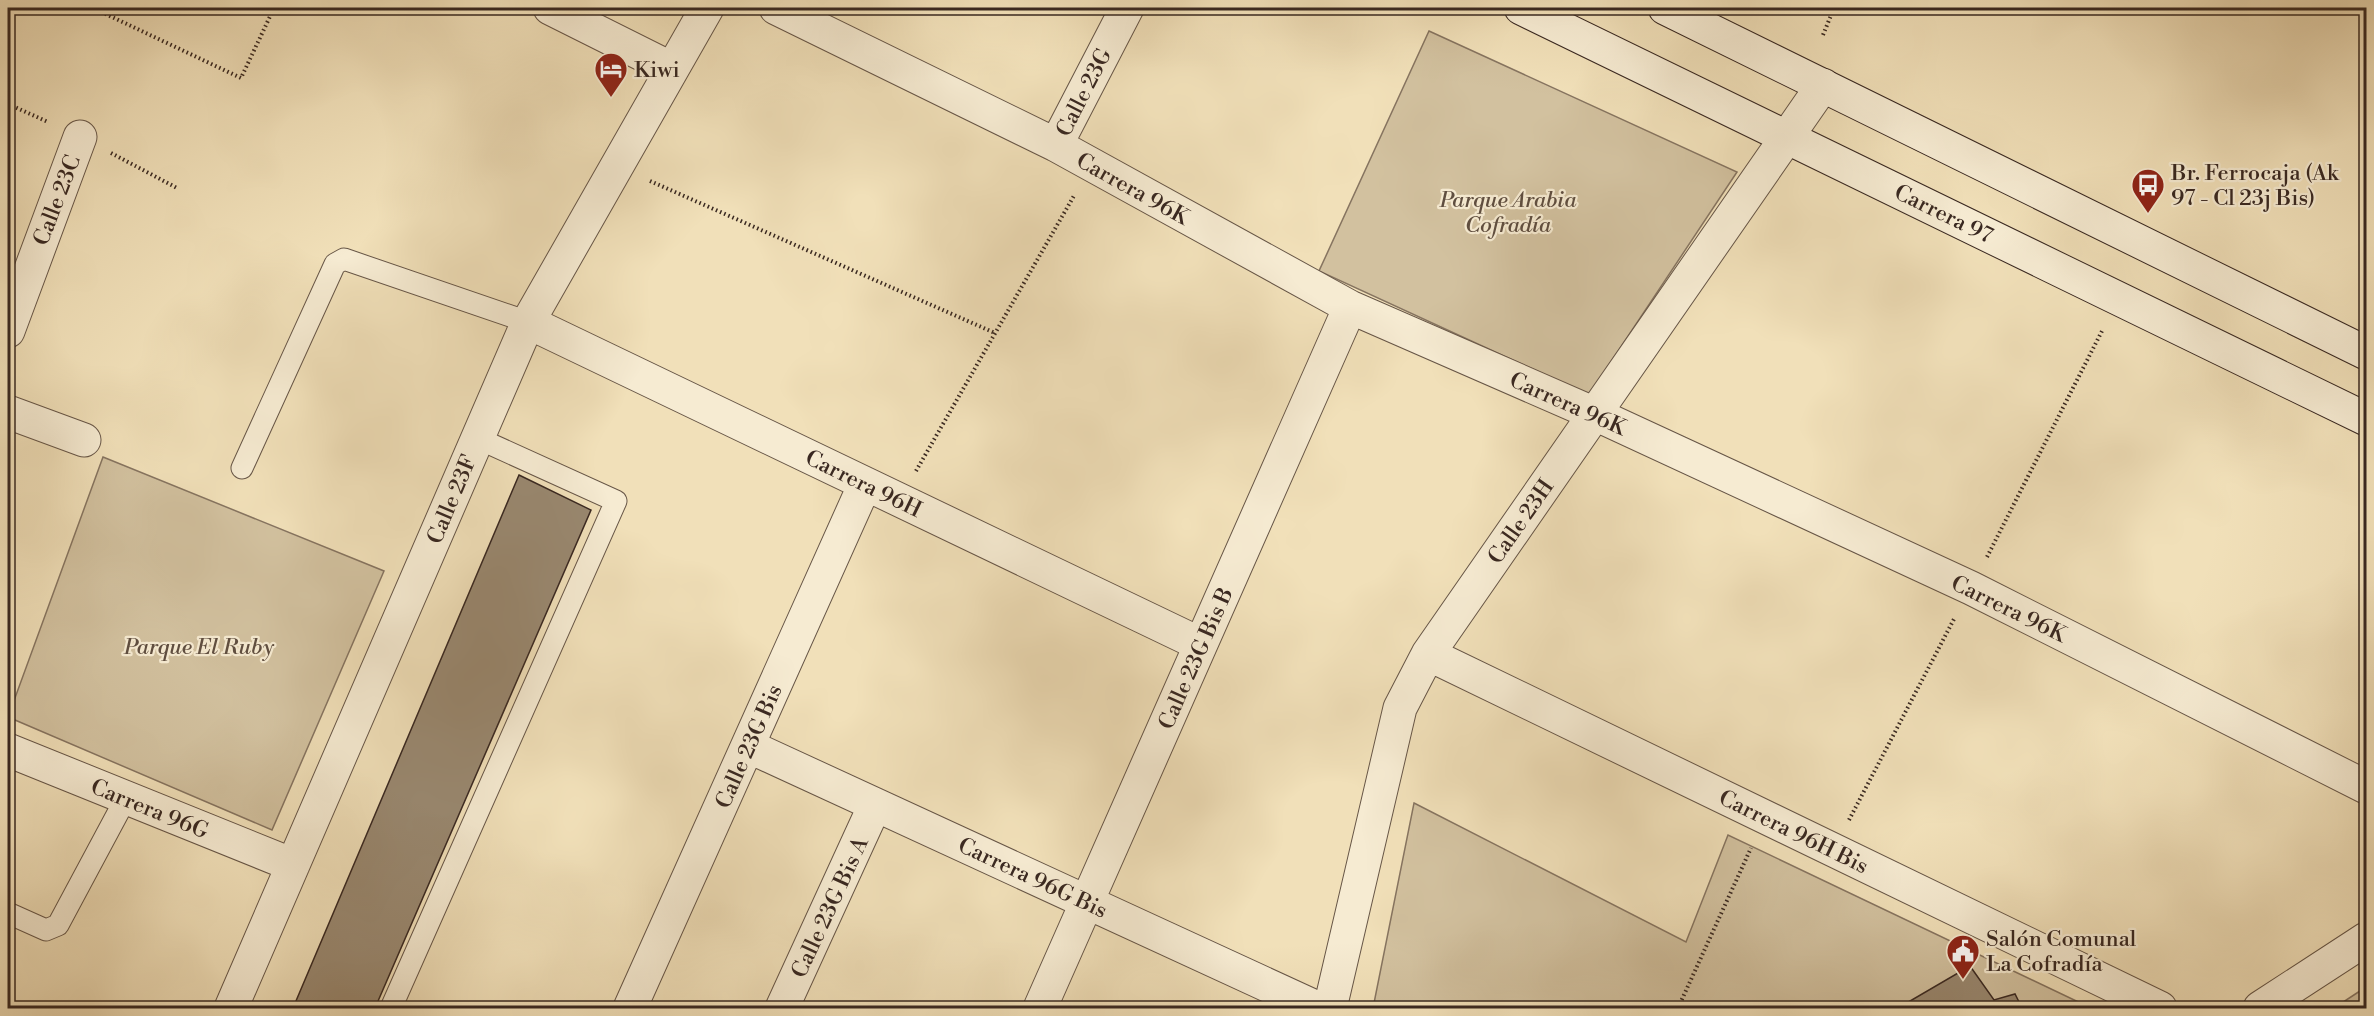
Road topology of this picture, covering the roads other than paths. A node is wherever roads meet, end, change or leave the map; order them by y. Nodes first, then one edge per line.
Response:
1 (550, 8) edge
2 (707, 8) edge
3 (776, 8) edge
4 (1127, 8) edge
5 (1521, 8) edge
6 (1665, 8) edge
7 (672, 69) junction
8 (1823, 85) junction
9 (80, 137) dead end
10 (1786, 137) junction
11 (1056, 145) junction
12 (1350, 307) junction
13 (528, 322) junction
14 (8, 331) edge
15 (2367, 353) edge
16 (8, 412) edge
17 (1595, 414) junction
18 (2367, 419) edge
19 (477, 438) junction
20 (84, 440) dead end
21 (242, 468) dead end
22 (865, 483) junction
23 (1200, 644) junction
24 (1428, 654) junction
25 (748, 746) junction
26 (8, 750) edge
27 (2367, 787) edge
28 (126, 798) junction
29 (875, 805) junction
30 (293, 865) junction
31 (1087, 902) junction
32 (8, 913) edge
33 (2367, 939) edge
34 (231, 1008) edge
35 (391, 1008) edge
36 (630, 1008) edge
37 (782, 1008) edge
38 (1040, 1008) edge
39 (1317, 1008) edge
40 (1330, 1008) edge
41 (2160, 1008) edge
42 (2260, 1008) edge

1 - 7 street
2 - 7 street, Calle 23F
3 - 11 street, Carrera 96K
4 - 11 street, Calle 23G
5 - 10 street, Carrera 97
6 - 8 street
7 - 13 street, Calle 23F
8 - 10 street, Calle 23H
8 - 15 street
9 - 14 street, Calle 23C
10 - 17 street, Calle 23H
10 - 18 street, Carrera 97
11 - 12 street, Carrera 96K
12 - 17 street, Carrera 96K
12 - 23 street, Calle 23G Bis B
13 - 19 street, Calle 23F
13 - 21 lane
13 - 22 street, Carrera 96H
16 - 20 street
17 - 24 street, Calle 23H
17 - 27 street, Carrera 96K
19 - 30 street, Calle 23F
19 - 35 lane
22 - 23 street, Carrera 96H
22 - 25 street, Calle 23G Bis
23 - 31 street, Calle 23G Bis B
24 - 40 street, Calle 23H
24 - 41 street, Carrera 96H Bis
25 - 29 street, Carrera 96G Bis
25 - 36 street, Calle 23G Bis
26 - 28 street, Carrera 96G
28 - 30 street, Carrera 96G
28 - 32 lane
29 - 31 street, Carrera 96G Bis
29 - 37 street, Calle 23G Bis A
30 - 34 street, Calle 23F
31 - 38 street, Calle 23G Bis B
31 - 39 street, Carrera 96G Bis
33 - 42 street

